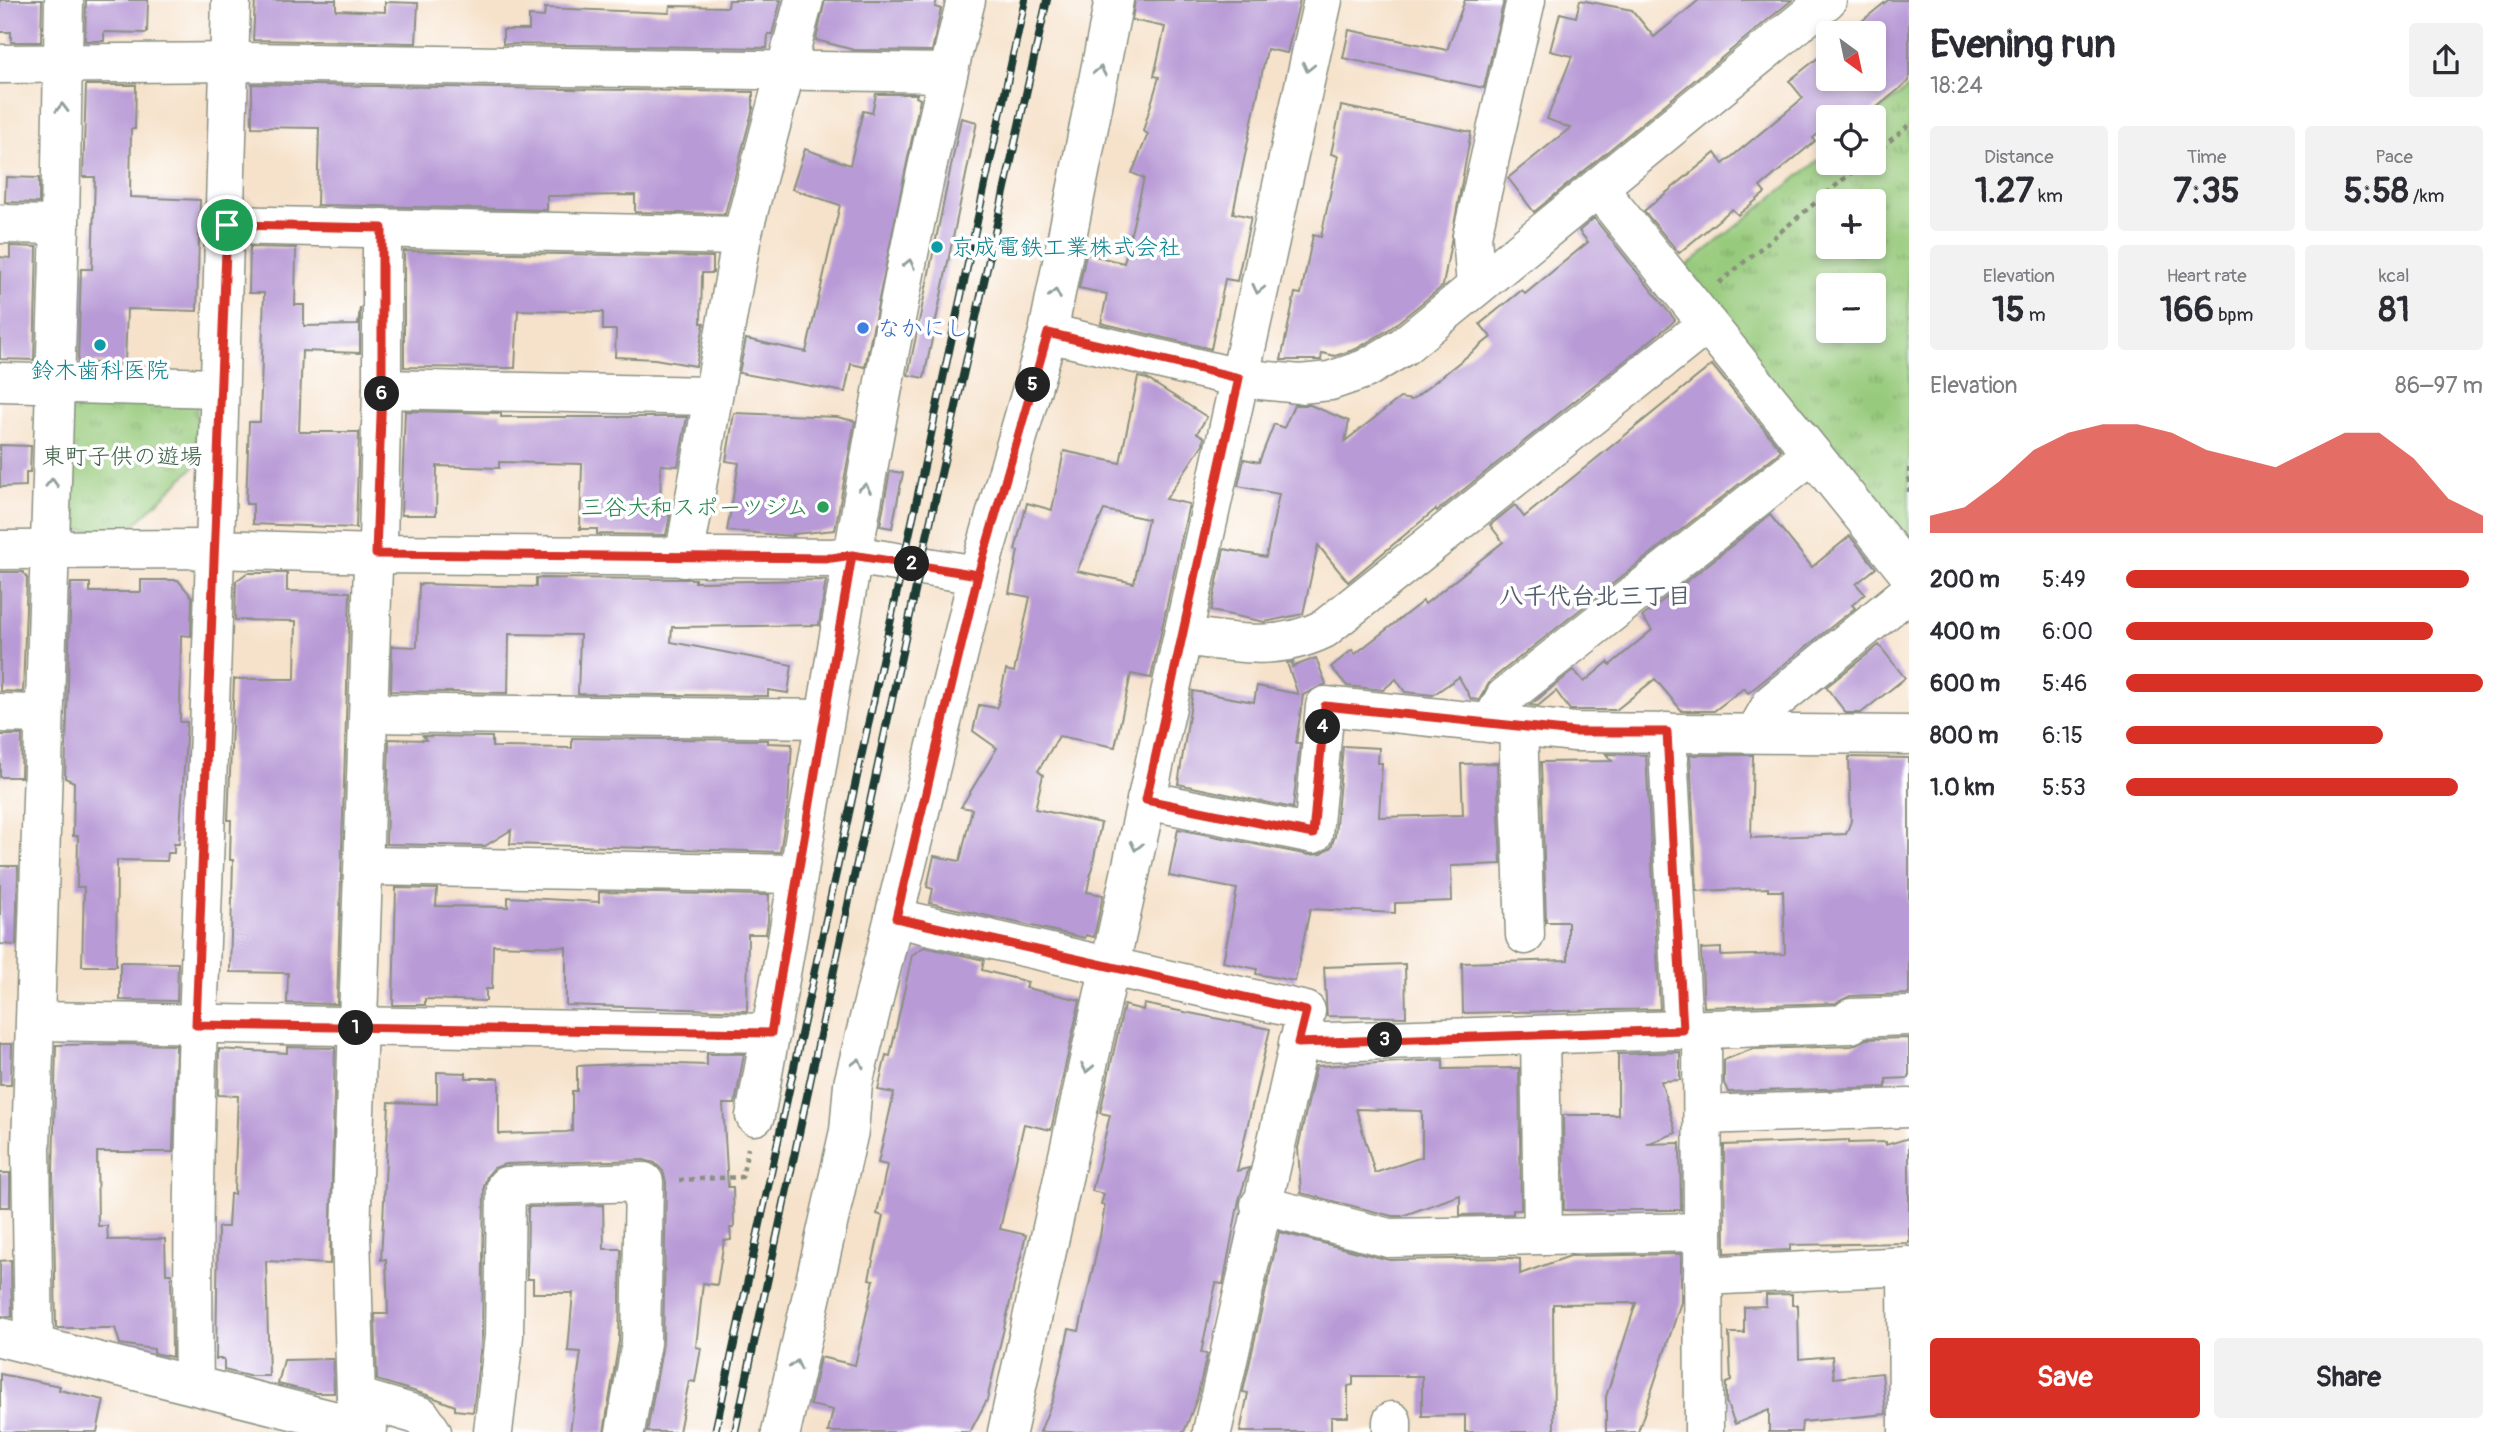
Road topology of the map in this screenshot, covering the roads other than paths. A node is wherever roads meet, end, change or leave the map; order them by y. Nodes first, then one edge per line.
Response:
1 (64, 0) edge
2 (231, 0) edge
3 (804, 0) edge
4 (966, 0) edge
5 (1114, 0) edge
6 (1323, 0) edge
7 (1526, 0) edge
8 (1827, 0) edge
9 (229, 62) junction
10 (62, 64) junction
11 (15, 68) edge
12 (787, 68) junction
13 (948, 73) junction
14 (1598, 188) junction
15 (0, 223) edge
16 (60, 225) junction
17 (227, 225) junction
18 (382, 228) junction
19 (749, 232) junction
20 (1476, 287) junction
21 (1711, 306) junction
22 (1048, 333) junction
23 (1239, 378) junction
24 (0, 382) edge
25 (55, 382) junction
26 (218, 388) junction
27 (382, 389) junction
28 (711, 396) junction
29 (1812, 454) junction
30 (215, 549) junction
31 (0, 550) edge
32 (50, 551) junction
33 (376, 554) junction
34 (852, 555) junction
35 (684, 558) junction
36 (1909, 574) edge
37 (978, 575) junction
38 (1909, 592) edge
39 (1184, 636) junction
40 (0, 713) edge
41 (369, 713) junction
42 (43, 714) junction
43 (823, 719) junction
44 (1504, 724) junction
45 (1667, 732) junction
46 (1755, 733) junction
47 (1909, 735) edge
48 (1146, 800) junction
49 (365, 866) junction
50 (796, 874) junction
51 (896, 918) junction
52 (1525, 935) dead end
53 (1109, 967) junction
54 (1909, 1016) edge
55 (36, 1021) junction
56 (196, 1025) junction
57 (360, 1028) junction
58 (1693, 1030) junction
59 (771, 1033) junction
60 (1540, 1035) junction
61 (1298, 1043) junction
62 (1909, 1108) edge
63 (1703, 1115) junction
64 (755, 1116) road end
65 (15, 1148) edge
66 (1260, 1205) junction
67 (1703, 1232) junction
68 (1543, 1235) junction
69 (1908, 1266) edge
70 (1703, 1276) junction
71 (17, 1341) edge
72 (194, 1384) junction
73 (363, 1419) edge
74 (432, 1432) edge
75 (493, 1432) edge
76 (625, 1432) edge
77 (781, 1432) edge
78 (1007, 1432) edge
79 (1212, 1432) edge
80 (1704, 1432) edge
81 (1908, 1432) edge

1 - 10 street
2 - 9 street
3 - 12 street
4 - 13 street
22 -> 5 street
6 -> 23 street
7 - 20 street
8 - 14 street
9 - 10 street
9 - 12 street
9 - 17 street
10 - 11 street
16 -> 10 street
12 - 13 street
12 - 19 street
34 -> 13 street
14 - 20 street
14 - 21 street
15 - 16 street
16 - 25 street
17 - 18 street
17 - 26 street
18 - 19 street
18 - 27 street
19 - 28 street
20 - 23 street
21 - 29 street
21 - 39 street
22 - 23 street
22 - 37 street
23 - 39 street
24 - 25 street
25 - 26 street
32 -> 25 street
26 - 30 street
27 - 28 street
27 - 33 street
28 - 35 street
29 - 36 street
29 - 44 street
30 - 32 street
30 - 33 street
30 - 56 street
31 - 32 street
32 - 42 street
33 - 35 street
33 - 41 street
34 - 35 street
34 - 37 street
34 - 43 street
37 - 51 street
38 - 46 street
39 - 48 street
40 - 42 street
41 - 43 street
41 - 49 street
42 - 55 street
43 - 50 street
44 - 45 street
44 - 48 street
44 - 52 street
45 - 46 street
45 - 58 street
46 - 47 street
48 -> 53 street
49 - 50 street
49 - 57 street
50 - 59 street
51 - 53 street
77 -> 51 street
53 - 61 street
53 -> 78 street
54 - 58 street
55 - 56 street
55 - 65 street
56 - 57 street
56 - 72 street
57 - 59 street
57 - 73 street
58 - 60 street
58 - 63 street
59 - 64 street
60 - 61 street
60 - 68 street
61 - 66 street
62 - 63 street
63 - 67 street
65 - 71 street
66 - 68 street
66 - 79 street
67 - 68 street
67 - 70 street
69 - 70 street
69 - 81 street
70 - 80 street
71 - 72 street
72 - 73 street
73 - 74 street
75 - 76 street

